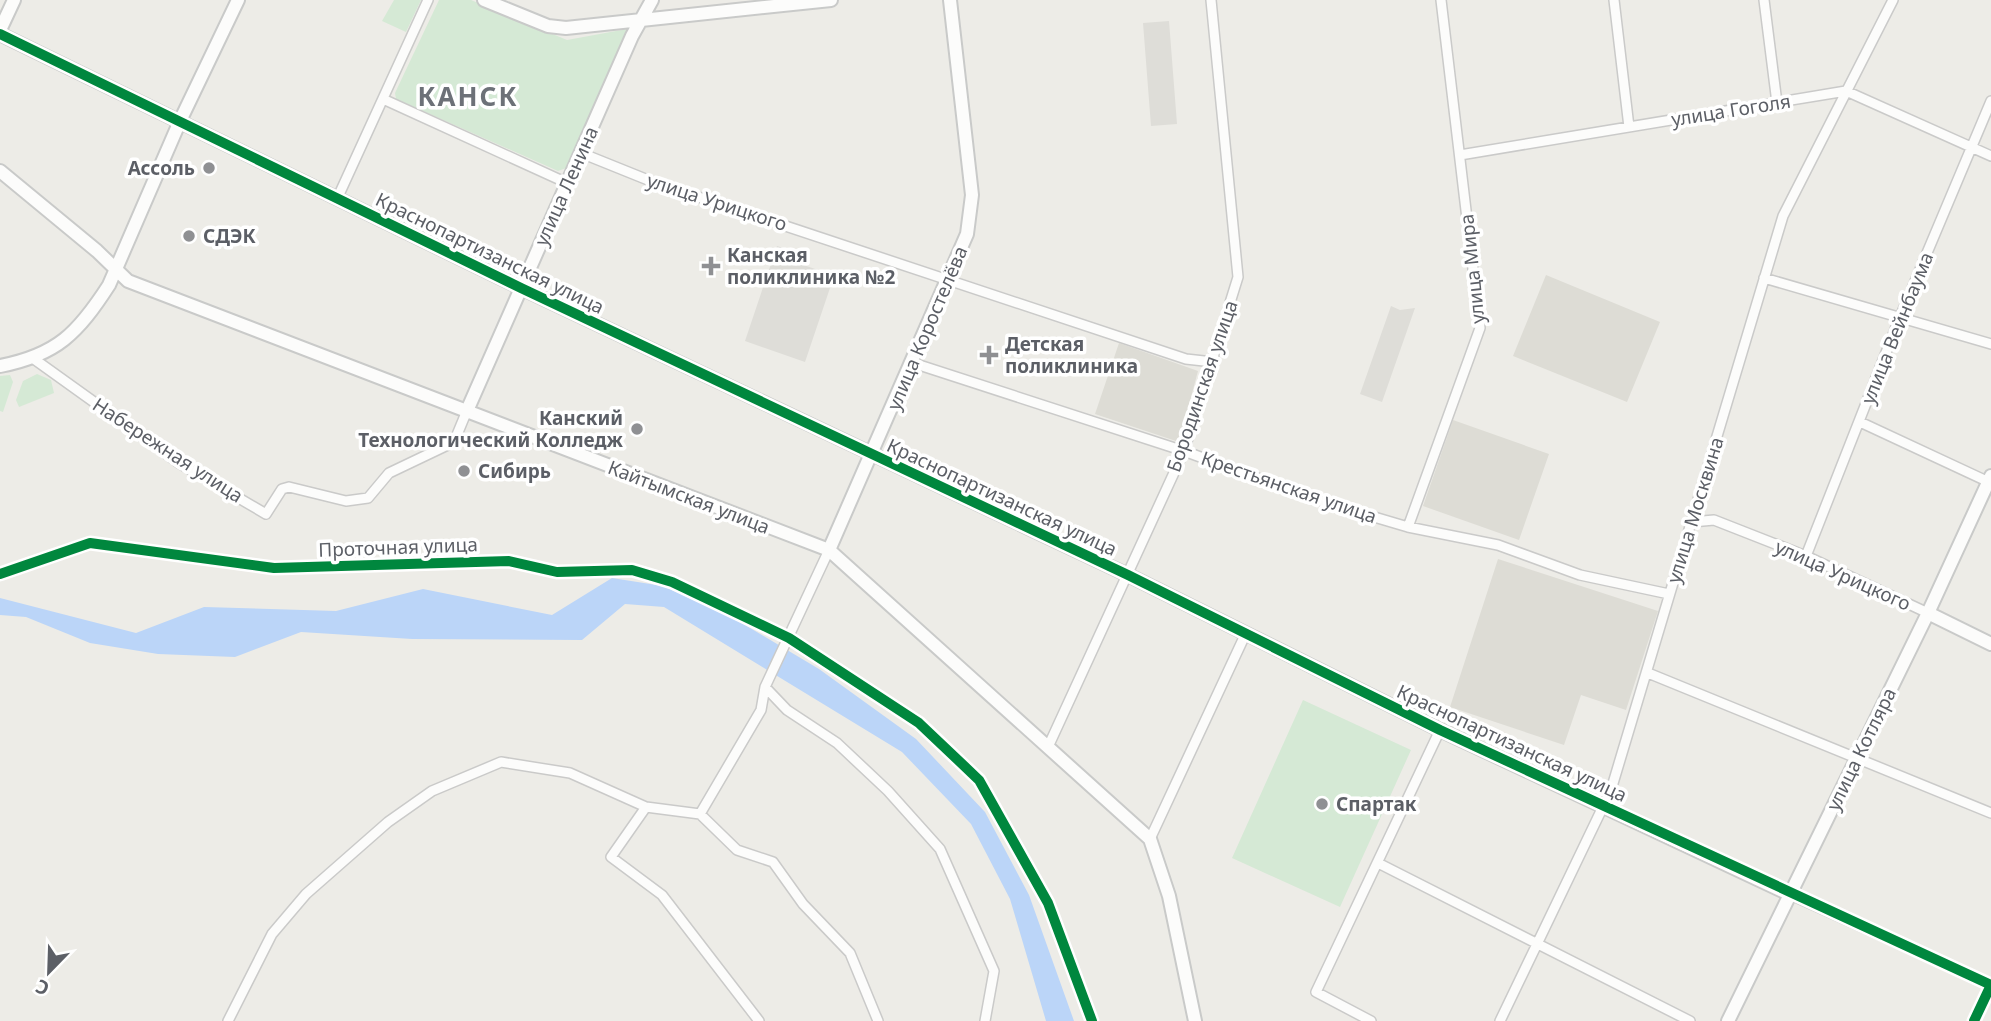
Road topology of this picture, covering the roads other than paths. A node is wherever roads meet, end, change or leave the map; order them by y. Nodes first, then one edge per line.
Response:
1 (14, 0) edge
2 (238, 0) edge
3 (428, 0) edge
4 (484, 0) edge
5 (652, 0) edge
6 (831, 0) edge
7 (950, 0) edge
8 (1212, 0) edge
9 (1441, 0) edge
10 (1614, 0) edge
11 (1764, 0) edge
12 (1893, 0) edge
13 (639, 21) junction
14 (0, 32) edge
15 (1846, 91) junction
16 (383, 99) junction
17 (1991, 101) edge
18 (1777, 103) junction
19 (180, 121) junction
20 (1629, 127) junction
21 (1971, 148) junction
22 (581, 153) junction
23 (1460, 155) junction
24 (1991, 156) edge
25 (0, 172) edge
26 (567, 183) junction
27 (337, 199) junction
28 (115, 270) junction
29 (949, 278) junction
30 (1764, 278) junction
31 (521, 288) junction
32 (1900, 317) junction
33 (1991, 344) edge
34 (34, 359) junction
35 (1213, 362) junction
36 (913, 363) junction
37 (0, 366) edge
38 (466, 413) junction
39 (1860, 422) junction
40 (1184, 451) junction
41 (872, 455) junction
42 (1990, 480) edge
43 (1692, 522) junction
44 (1408, 527) junction
45 (829, 550) junction
46 (1806, 556) junction
47 (0, 574) edge
48 (1128, 575) junction
49 (1669, 594) junction
50 (1928, 613) junction
51 (1246, 633) junction
52 (789, 638) junction
53 (1991, 644) edge
54 (1648, 673) junction
55 (765, 687) junction
56 (1440, 730) junction
57 (1048, 747) junction
58 (1857, 758) junction
59 (646, 807) junction
60 (1605, 807) junction
61 (1991, 813) edge
62 (700, 814) junction
63 (1150, 839) junction
64 (1378, 863) junction
65 (1789, 894) junction
66 (1539, 945) junction
67 (1991, 985) edge
68 (228, 1021) edge
69 (759, 1021) edge
70 (878, 1021) edge
71 (985, 1021) edge
72 (1093, 1021) edge
73 (1195, 1021) edge
74 (1371, 1021) edge
75 (1500, 1021) edge
76 (1690, 1021) edge
77 (1728, 1021) edge
78 (1974, 1021) edge

1 - 14 street
2 - 19 street
3 - 16 street
4 - 13 street
5 - 13 street, улица Ленина
6 - 13 street
7 - 29 street, улица Коростелёва
8 - 35 street, Бородинская улица
9 - 23 street, улица Мира
10 - 20 street
11 - 18 street
12 - 15 street, улица Москвина
13 - 22 street, улица Ленина
14 - 19 street, Краснопартизанская улица
15 - 18 street, улица Гоголя
15 - 21 street
15 - 30 street, улица Москвина
16 - 26 street
16 - 27 street
17 - 21 street, улица Вейнбаума
18 - 20 street, улица Гоголя
19 - 27 street, Краснопартизанская улица
19 - 28 street
20 - 23 street, улица Гоголя
21 - 24 street
21 - 32 street, улица Вейнбаума
22 - 26 street, улица Ленина
22 - 29 street, улица Урицкого
23 - 44 street, улица Мира
25 - 28 street, Кайтымская улица
26 - 31 street, улица Ленина
27 - 31 street, Краснопартизанская улица
28 - 34 street
28 - 38 street, Кайтымская улица
29 - 35 street, улица Урицкого
29 - 36 street, улица Коростелёва
30 - 32 street
30 - 43 street, улица Москвина
31 - 38 street, улица Ленина
31 - 41 street, Краснопартизанская улица
32 - 33 street
32 - 39 street, улица Вейнбаума
34 - 37 street
34 - 38 street, Набережная улица
35 - 40 street, Бородинская улица
36 - 40 street, Крестьянская улица
36 - 41 street, улица Коростелёва
38 - 45 street, Кайтымская улица
39 - 42 street
39 - 46 street, улица Вейнбаума
40 - 44 street, Крестьянская улица
40 - 48 street, Бородинская улица
41 - 45 street, улица Коростелёва
41 - 48 street, Краснопартизанская улица
42 - 50 street, улица Котляра
43 - 46 street, улица Урицкого
43 - 49 street, улица Москвина
44 - 49 street, Крестьянская улица
45 - 52 street, улица Коростелёва
45 - 57 street, Кайтымская улица
46 - 50 street, улица Урицкого
47 - 52 street, Проточная улица
48 - 51 street, Краснопартизанская улица
48 - 57 street, Бородинская улица
49 - 54 street, улица Москвина
50 - 53 street, улица Урицкого
50 - 58 street, улица Котляра
51 - 56 street, Краснопартизанская улица
51 - 63 street
52 - 55 street, улица Коростелёва
52 - 72 street
54 - 58 street
54 - 60 street, улица Москвина
55 - 62 street, улица Коростелёва
55 - 71 street
56 - 60 street, Краснопартизанская улица
56 - 64 street
57 - 63 street, Кайтымская улица
58 - 61 street
58 - 65 street, улица Котляра
59 - 62 street
59 - 68 street
59 - 69 street
60 - 65 street, Краснопартизанская улица
60 - 66 street, улица Москвина
62 - 70 street
63 - 73 street, Кайтымская улица
64 - 66 street
64 - 74 street
65 - 67 street, Краснопартизанская улица
65 - 77 street, улица Котляра
66 - 75 street, улица Москвина
66 - 76 street
67 - 78 street

